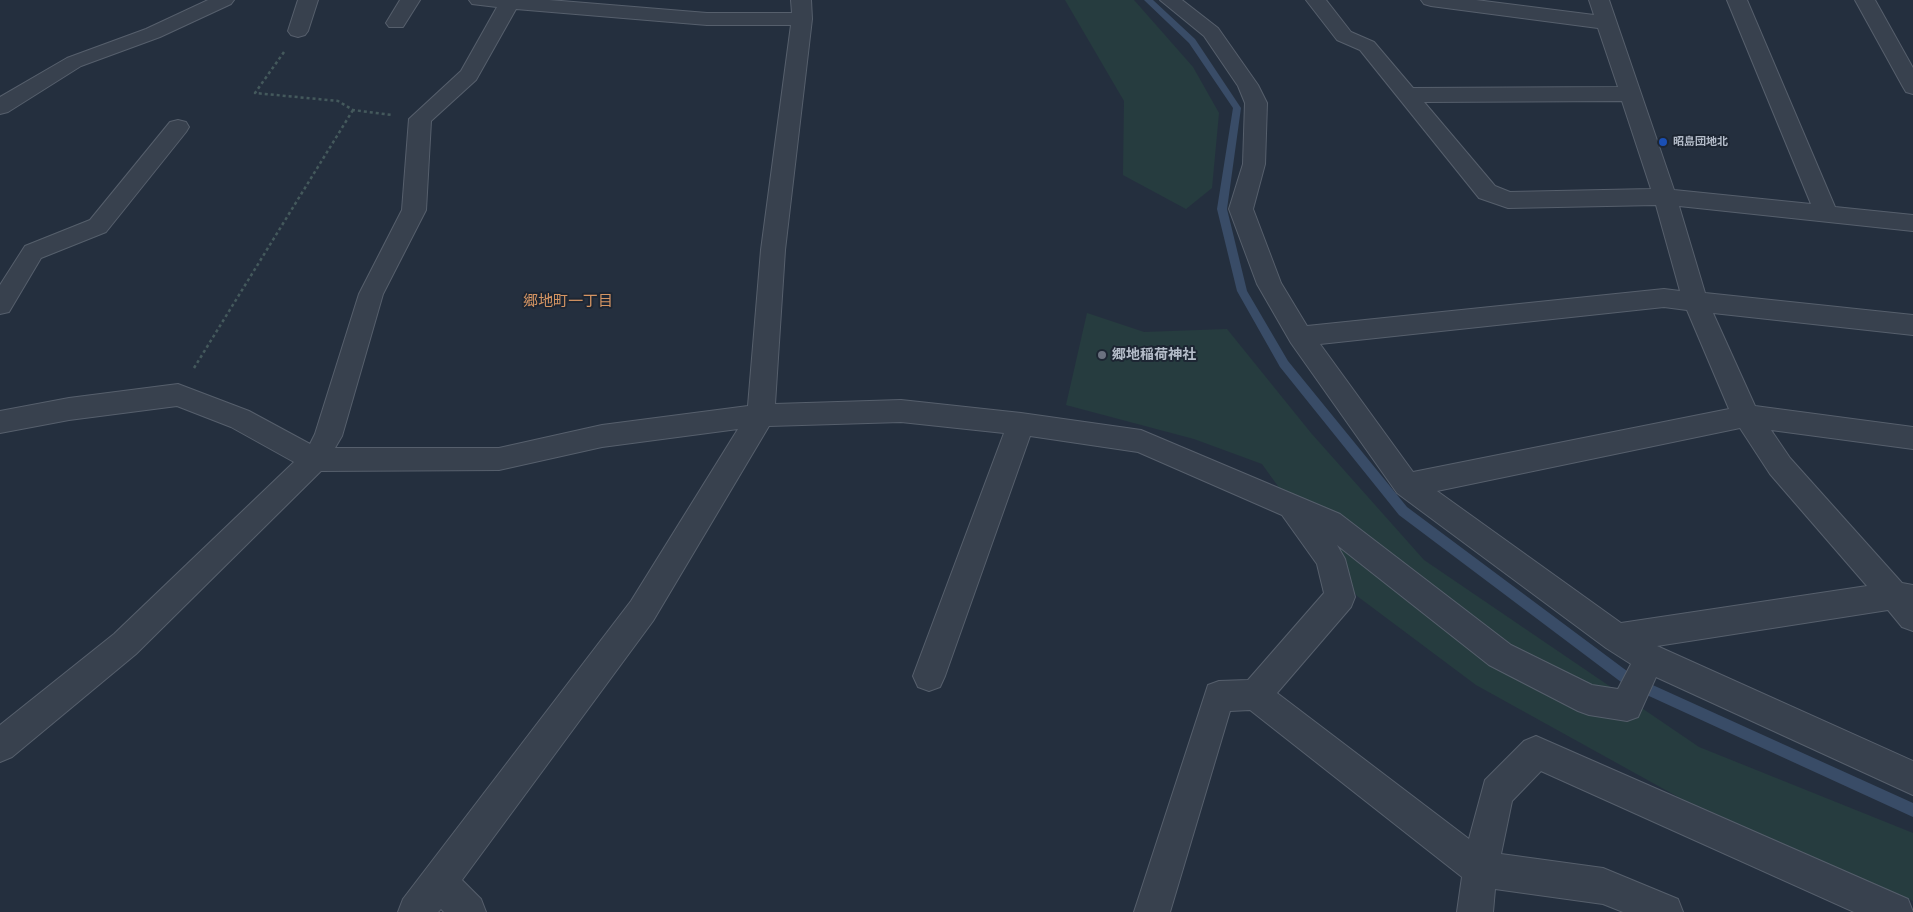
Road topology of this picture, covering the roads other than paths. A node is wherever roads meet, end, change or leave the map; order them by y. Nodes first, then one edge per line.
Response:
1 (224, 0) edge
2 (308, 0) edge
3 (410, 0) edge
4 (479, 0) edge
5 (1170, 0) edge
6 (1316, 0) edge
7 (1431, 0) edge
8 (1737, 0) edge
9 (1864, 0) edge
10 (509, 3) junction
11 (802, 9) edge
12 (1603, 11) edge
13 (396, 23) dead end
14 (298, 31) road end
15 (1913, 87) edge
16 (1630, 94) junction
17 (1408, 95) junction
18 (0, 107) edge
19 (178, 127) dead end
20 (1665, 197) junction
21 (1827, 214) junction
22 (1913, 222) edge
23 (1694, 300) junction
24 (0, 305) edge
25 (1913, 325) edge
26 (1300, 336) junction
27 (760, 415) junction
28 (1746, 416) junction
29 (0, 422) edge
30 (1021, 424) junction
31 (1913, 438) edge
32 (315, 460) junction
33 (1407, 485) junction
34 (1293, 508) junction
35 (1907, 604) edge
36 (1617, 638) junction
37 (1646, 663) junction
38 (929, 676) dead end
39 (1255, 695) junction
40 (0, 746) edge
41 (1913, 778) edge
42 (1480, 869) junction
43 (440, 882) junction
44 (416, 912) edge
45 (468, 912) edge
46 (1152, 912) edge
47 (1475, 912) edge
48 (1665, 912) edge
49 (1895, 912) edge

1 - 18 street
2 - 14 street
3 - 13 street
4 - 10 street
5 - 26 street
6 - 17 street
7 - 12 street
8 - 21 street
9 - 15 street
10 - 11 street
10 - 32 street
11 - 27 street
12 - 16 street
16 - 17 street
16 - 20 street
17 - 20 street
19 - 24 street
20 - 21 street
20 - 23 street
21 - 22 street
23 - 25 street
23 - 26 street
23 - 28 street
26 - 33 street
27 - 30 street
27 - 32 street
27 - 43 street
28 - 31 street
28 - 33 street
28 - 35 street
29 - 32 street
30 - 34 street
30 - 38 street
32 - 40 street
33 - 36 street
34 - 37 street
34 - 39 street
35 - 36 street
36 - 37 street
37 - 41 street
39 - 42 street
39 - 46 street
42 - 47 street
42 - 48 street
42 - 49 street
43 - 44 street
43 - 45 street

